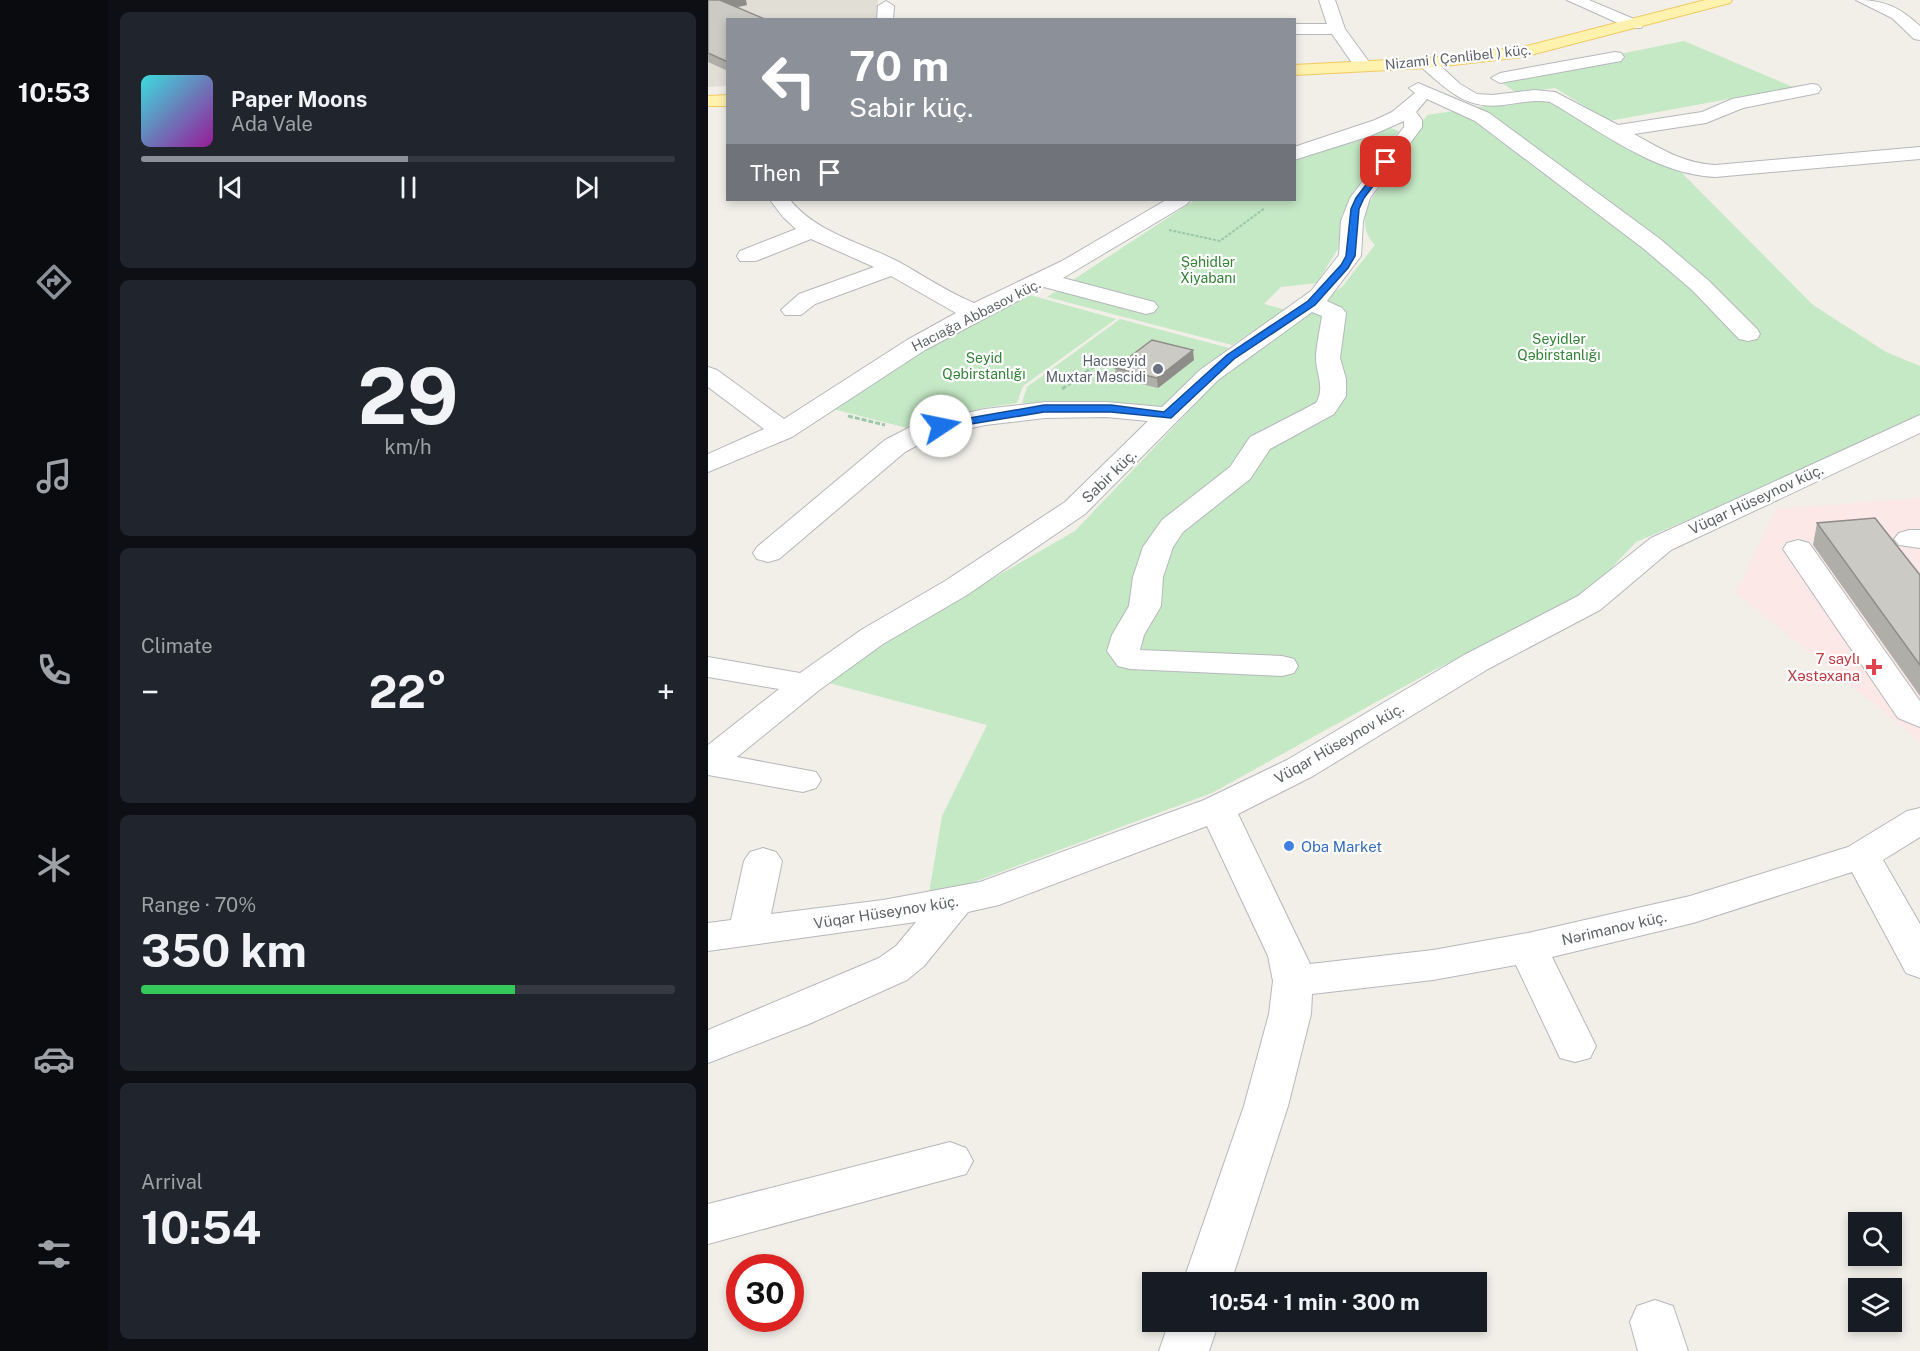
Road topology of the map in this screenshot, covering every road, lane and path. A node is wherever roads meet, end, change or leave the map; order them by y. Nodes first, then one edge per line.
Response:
1 (1327, 0) edge
2 (1575, 0) edge
3 (1724, 0) edge
4 (1864, 0) edge
5 (1635, 25) junction
6 (1296, 29) edge
7 (1337, 29) junction
8 (1916, 30) edge
9 (1615, 57) dead end
10 (1428, 63) junction
11 (1399, 64) junction
12 (1363, 66) junction
13 (1296, 70) edge
14 (1534, 73) junction
15 (1478, 81) dead end
16 (1812, 89) dead end
17 (1546, 95) junction
18 (1412, 100) junction
19 (708, 101) edge
20 (726, 101) edge
21 (1614, 131) junction
22 (1296, 153) edge
23 (1920, 153) edge
24 (781, 201) edge
25 (1178, 201) edge
26 (1265, 208) dead end
27 (1164, 230) dead end
28 (812, 231) junction
29 (748, 256) dead end
30 (892, 268) junction
31 (1044, 280) junction
32 (1311, 303) junction
33 (1146, 307) dead end
34 (793, 310) dead end
35 (975, 312) junction
36 (1748, 334) dead end
37 (1102, 361) dead end
38 (708, 375) edge
39 (1044, 408) junction
40 (818, 409) junction
41 (1167, 416) junction
42 (783, 431) junction
43 (910, 436) junction
44 (1911, 438) edge
45 (708, 464) edge
46 (1798, 549) dead end
47 (768, 553) dead end
48 (1282, 666) dead end
49 (708, 667) edge
50 (806, 684) junction
51 (1920, 716) edge
52 (723, 735) edge
53 (708, 764) edge
54 (803, 780) dead end
55 (1217, 809) junction
56 (1913, 835) edge
57 (1861, 856) junction
58 (763, 861) dead end
59 (954, 902) junction
60 (748, 931) junction
61 (708, 937) edge
62 (1528, 948) junction
63 (1920, 963) edge
64 (1293, 981) junction
65 (1575, 1046) dead end
66 (708, 1047) edge
67 (950, 1161) dead end
68 (708, 1224) edge
69 (1210, 1272) edge
70 (1191, 1332) edge
71 (1184, 1351) edge

1 - 7 street
2 - 5 street
3 - 5 main road, Nizami ( Çənlibel ) küç.
4 - 8 street
5 - 10 main road, Nizami ( Çənlibel ) küç.
6 - 7 street
7 - 12 street
9 - 14 street
10 - 11 main road, Nizami ( Çənlibel ) küç.
10 - 17 street
11 - 12 main road, Nizami ( Çənlibel ) küç.
11 - 18 street
12 - 13 main road, Nizami ( Çənlibel ) küç.
14 - 15 street
14 - 17 street
16 - 21 street
17 - 21 street
18 - 22 street
18 - 32 street, Sabir küç.
18 - 36 street
19 - 20 main road
21 - 23 street
24 - 28 street
25 - 31 street, Hacıağa Abbasov küç.
26 - 27 path
28 - 29 street
28 - 30 street
30 - 34 street
30 - 35 street
31 - 33 street
31 - 35 street, Hacıağa Abbasov küç.
32 - 41 street, Sabir küç.
32 - 48 street
35 - 40 street, Hacıağa Abbasov küç.
37 - 39 path
38 - 42 street
39 - 41 street
39 - 43 street
40 - 42 street, Hacıağa Abbasov küç.
40 - 43 path
41 - 50 street, Sabir küç.
42 - 45 street, Hacıağa Abbasov küç.
43 - 47 street
44 - 55 street, Vüqar Hüseynov küç.
46 - 51 street
49 - 50 street
50 - 52 street, Sabir küç.
52 - 53 street, Sabir küç.
53 - 54 street
55 - 59 street, Vüqar Hüseynov küç.
55 - 64 street
56 - 57 street, Nərimanov küç.
57 - 62 street, Nərimanov küç.
57 - 63 street
58 - 60 street
59 - 60 street, Vüqar Hüseynov küç.
59 - 66 street
60 - 61 street, Vüqar Hüseynov küç.
62 - 64 street, Nərimanov küç.
62 - 65 street
64 - 69 street
67 - 68 street
70 - 71 street

